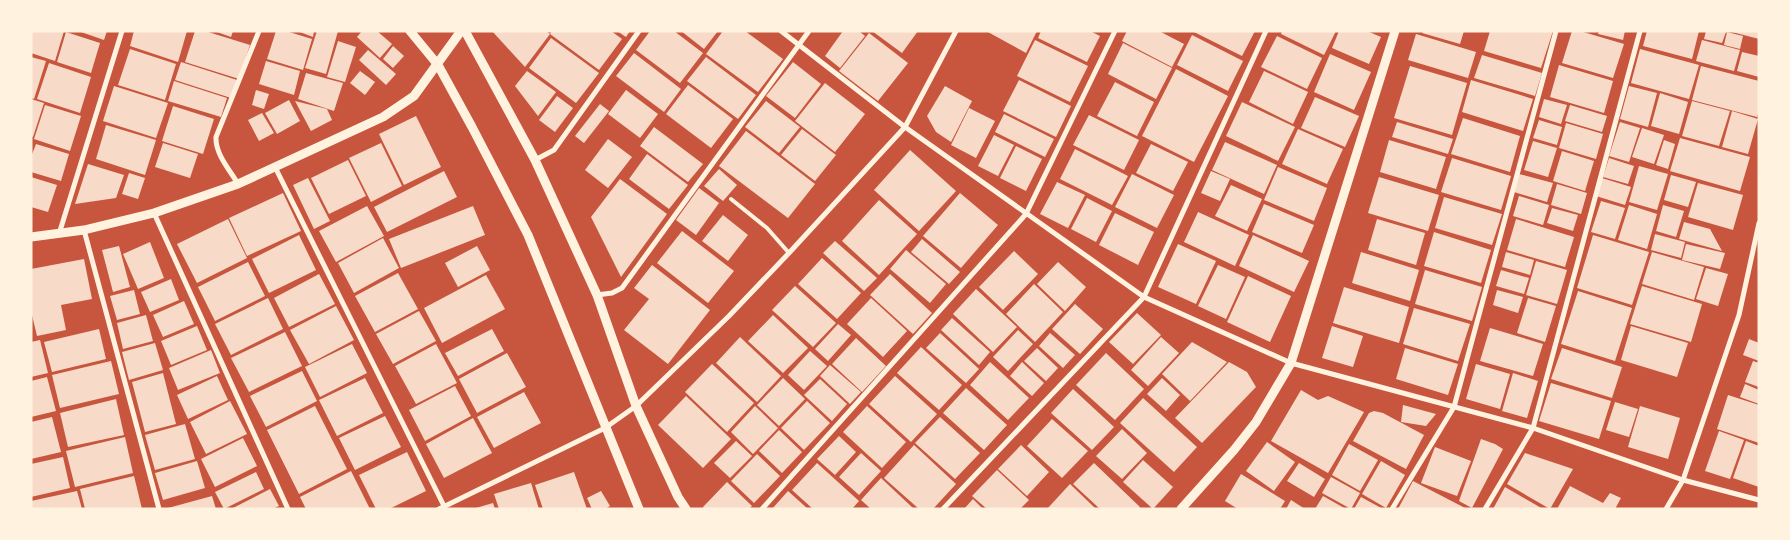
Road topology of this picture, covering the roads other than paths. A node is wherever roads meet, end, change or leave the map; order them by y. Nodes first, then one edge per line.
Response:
1 (122, 31) edge
2 (259, 31) edge
3 (410, 31) edge
4 (461, 31) edge
5 (466, 31) edge
6 (639, 31) edge
7 (781, 31) edge
8 (808, 31) edge
9 (956, 31) edge
10 (1115, 31) edge
11 (1266, 31) edge
12 (1395, 31) edge
13 (1556, 31) edge
14 (1640, 31) edge
15 (799, 44) junction
16 (438, 64) junction
17 (905, 127) junction
18 (536, 160) junction
19 (275, 167) junction
20 (238, 184) junction
21 (731, 199) dead end
22 (154, 213) junction
23 (1026, 214) junction
24 (1759, 224) edge
25 (84, 230) junction
26 (59, 234) junction
27 (31, 237) edge
28 (789, 253) junction
29 (597, 295) junction
30 (1144, 297) junction
31 (1291, 363) junction
32 (636, 406) junction
33 (1454, 407) junction
34 (605, 428) junction
35 (1533, 428) junction
36 (1684, 480) junction
37 (1759, 500) edge
38 (443, 508) edge
39 (159, 509) edge
40 (288, 509) edge
41 (639, 509) edge
42 (686, 509) edge
43 (762, 509) edge
44 (943, 509) edge
45 (1181, 509) edge
46 (1392, 509) edge
47 (1485, 509) edge
48 (1666, 509) edge

1 - 26 street
2 - 20 street
3 - 16 street
4 - 16 street
5 - 18 street
6 - 18 street
7 - 15 street
8 - 15 street
9 - 17 street
10 - 23 street
11 - 30 street
12 - 31 street
13 - 33 street
14 - 35 street
15 - 17 street
15 - 29 street
16 - 19 street
16 - 34 street
17 - 23 street
17 - 28 street
18 - 29 street
19 - 20 street
19 - 38 street
20 - 22 street
21 - 28 lane
22 - 25 street
22 - 40 street
23 - 30 street
23 - 43 street
24 - 36 street
25 - 26 street
25 - 39 street
26 - 27 street
28 - 32 street
29 - 32 street
30 - 31 street
30 - 44 street
31 - 33 street
31 - 45 street
32 - 34 street
32 - 42 street
33 - 35 street
33 - 46 street
34 - 38 street
34 - 41 street
35 - 36 street
35 - 47 street
36 - 37 street
36 - 48 street

